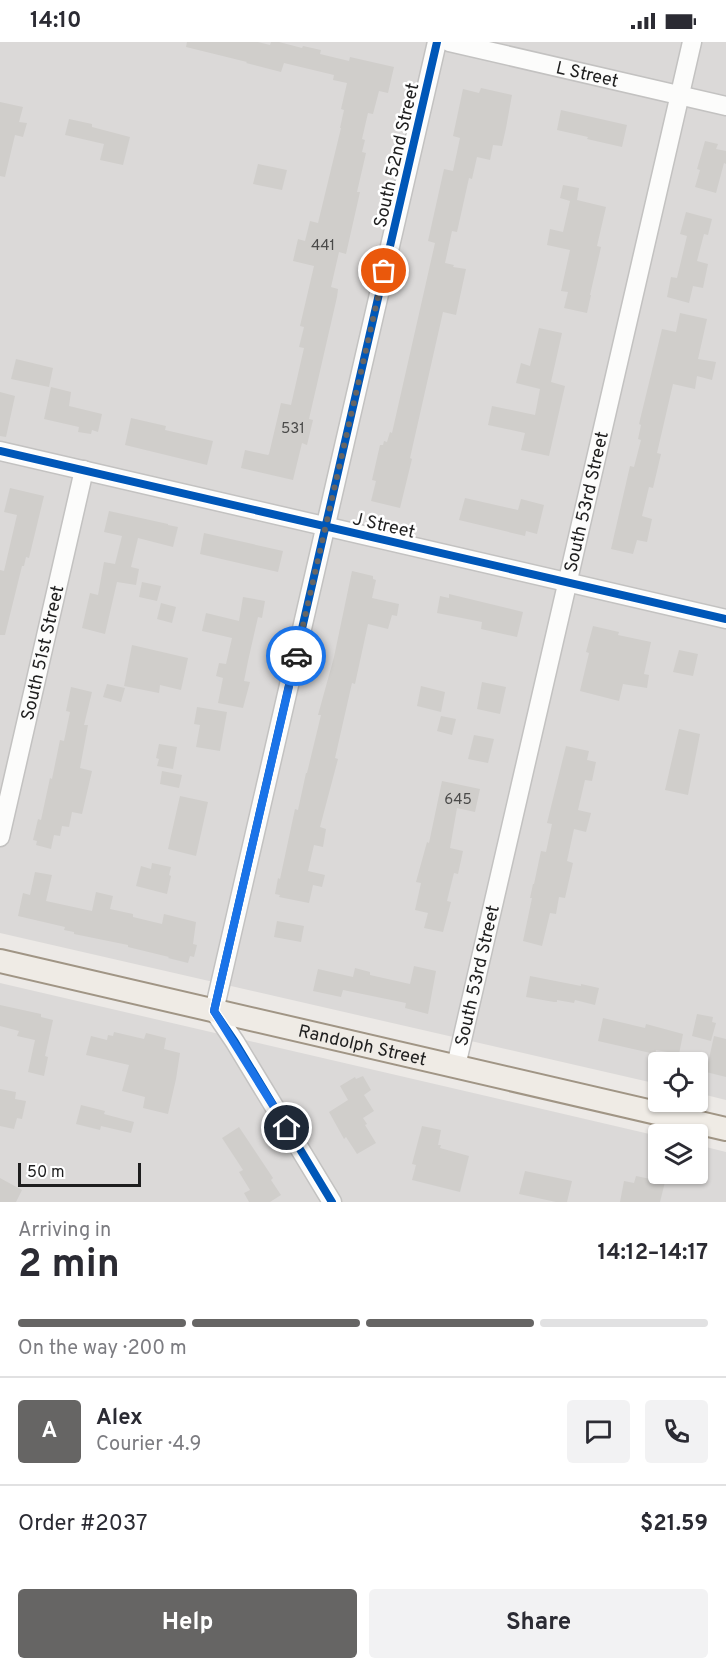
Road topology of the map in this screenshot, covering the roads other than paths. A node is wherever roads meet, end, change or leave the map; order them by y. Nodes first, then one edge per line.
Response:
1 (437, 42) edge
2 (449, 42) edge
3 (692, 42) edge
4 (679, 95) junction
5 (726, 106) edge
6 (0, 451) edge
7 (84, 470) junction
8 (326, 526) junction
9 (567, 582) junction
10 (726, 619) edge
11 (0, 837) edge
12 (0, 961) edge
13 (214, 1011) junction
14 (456, 1066) junction
15 (726, 1129) edge
16 (332, 1202) edge

1 - 8 street, South 52nd Street
2 - 4 street, L Street
3 - 4 street, South 53rd Street
4 - 5 street, L Street
4 - 9 street, South 53rd Street
6 - 7 street, J Street
7 - 8 street, J Street
7 - 11 street, South 51st Street
8 - 9 street, J Street
8 - 13 street, South 52nd Street
9 - 10 street, J Street
9 - 14 street, South 53rd Street
12 - 13 main road, Randolph Street
13 - 14 main road, Randolph Street
13 - 16 street
14 - 15 main road, Randolph Street

